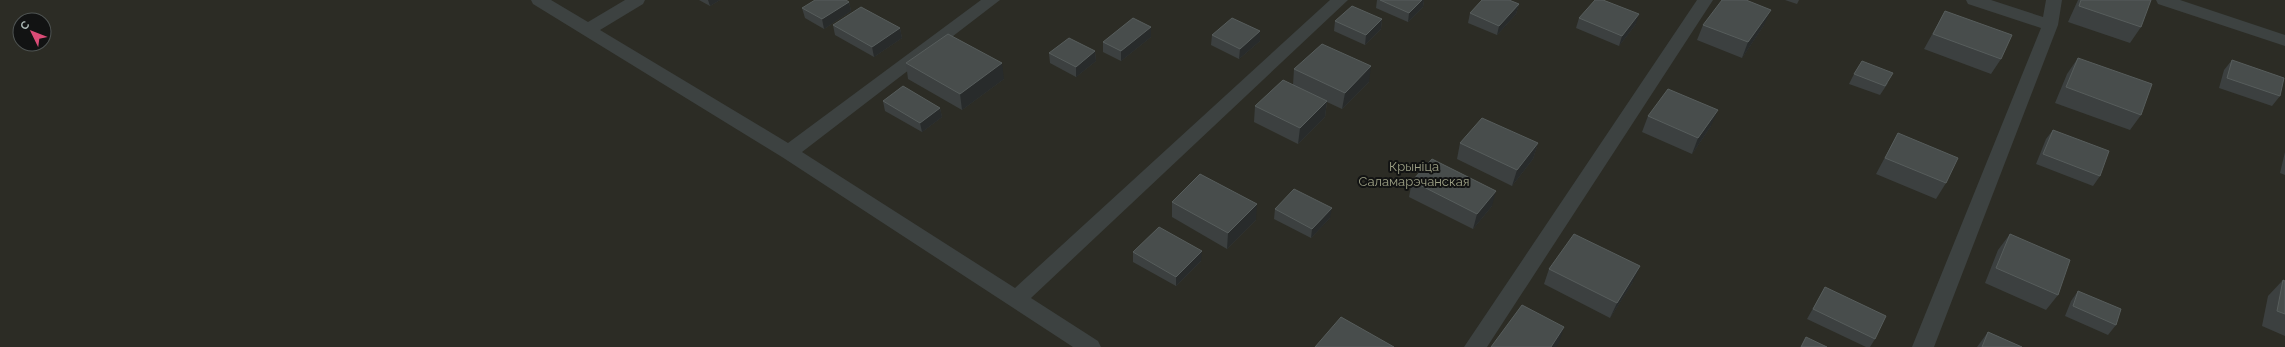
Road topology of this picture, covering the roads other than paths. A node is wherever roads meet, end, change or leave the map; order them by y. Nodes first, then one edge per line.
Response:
1 (539, 0) edge
2 (637, 0) edge
3 (992, 0) edge
4 (1340, 0) edge
5 (1705, 0) edge
6 (1974, 0) edge
7 (2054, 0) edge
8 (2164, 0) edge
9 (2050, 25) junction
10 (587, 30) junction
11 (2285, 41) edge
12 (789, 152) junction
13 (1017, 299) junction
14 (1090, 347) edge
15 (1474, 347) edge
16 (1923, 347) edge

1 - 10 lane
2 - 10 lane
3 - 12 lane
4 - 13 lane
5 - 15 lane
6 - 9 lane
7 - 9 lane
8 - 11 lane
9 - 16 lane
10 - 12 lane
12 - 13 lane
13 - 14 lane

